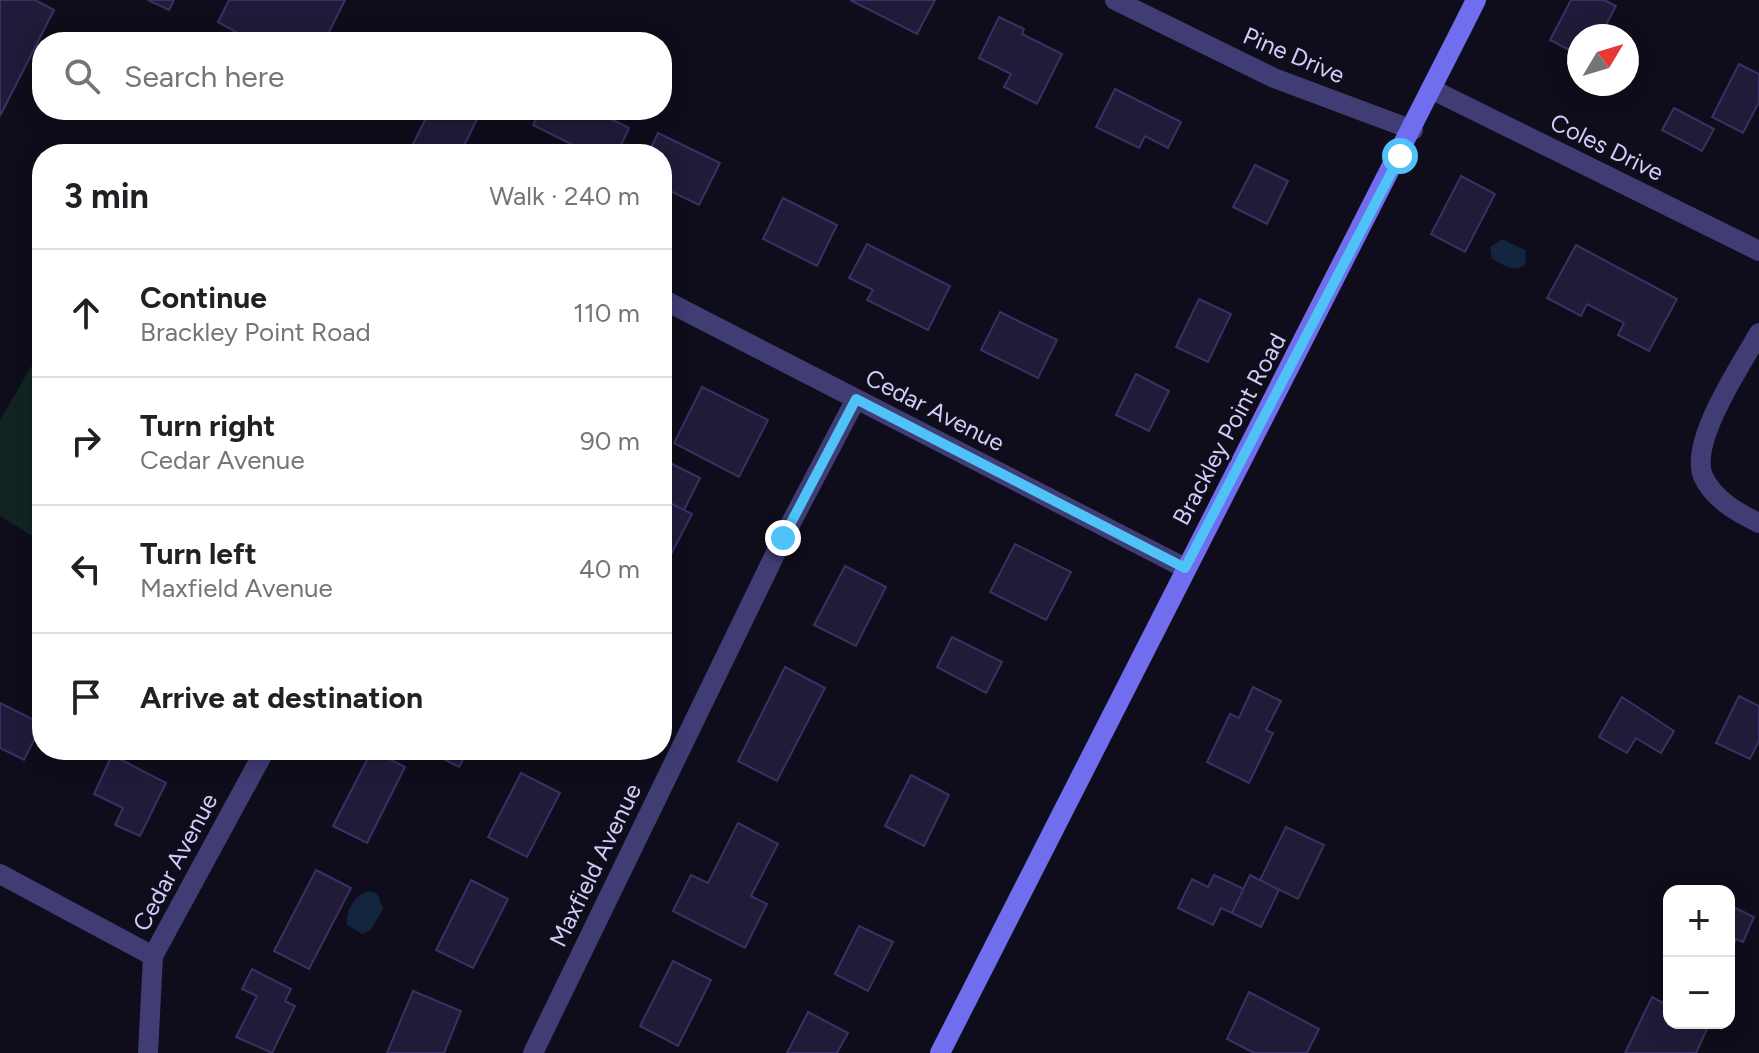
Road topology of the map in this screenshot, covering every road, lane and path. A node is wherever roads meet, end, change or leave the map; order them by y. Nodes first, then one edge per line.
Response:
1 (1115, 0) edge
2 (1476, 0) edge
3 (1431, 89) junction
4 (1413, 130) junction
5 (1759, 251) edge
6 (672, 304) edge
7 (1759, 333) edge
8 (856, 399) junction
9 (1759, 523) edge
10 (1185, 568) junction
11 (260, 760) edge
12 (0, 874) edge
13 (153, 956) junction
14 (148, 1053) edge
15 (533, 1053) edge
16 (940, 1053) edge

1 - 4 street, Pine Drive
2 - 3 main road, Brackley Point Road
3 - 4 main road, Brackley Point Road
3 - 5 street, Coles Drive
4 - 10 main road, Brackley Point Road
6 - 8 street, Cedar Avenue
7 - 9 street
8 - 10 street, Cedar Avenue
8 - 15 street, Maxfield Avenue
10 - 16 main road, Brackley Point Road
11 - 13 street, Cedar Avenue
12 - 13 street
13 - 14 street, Cedar Avenue

